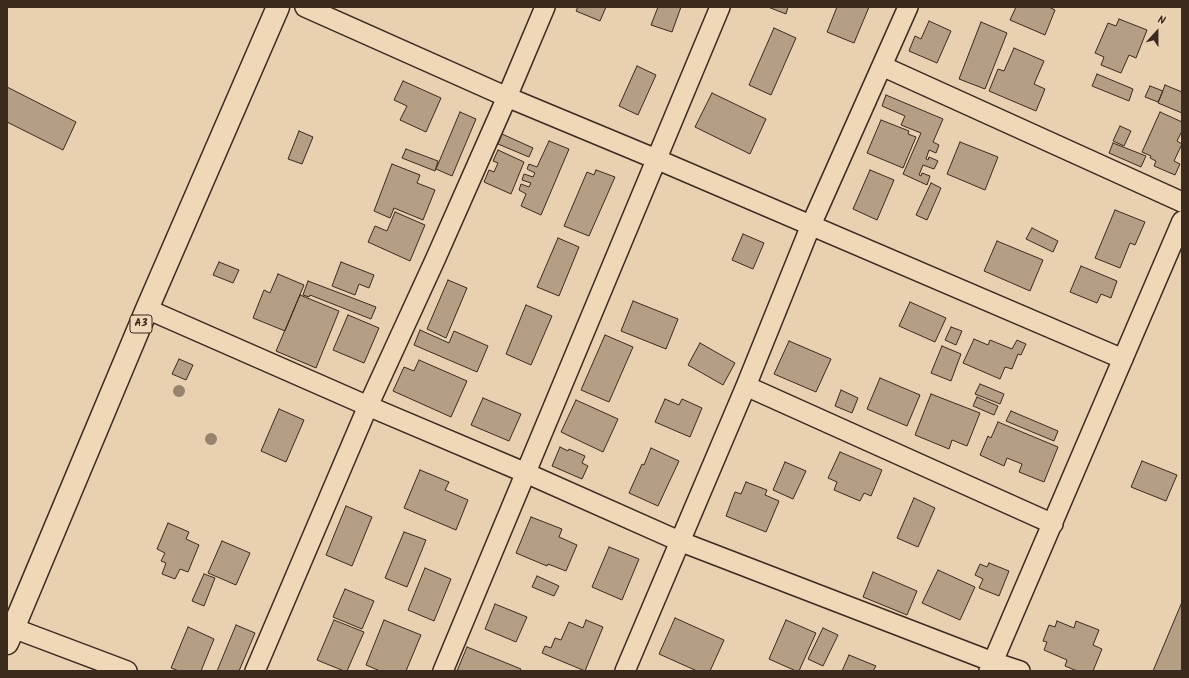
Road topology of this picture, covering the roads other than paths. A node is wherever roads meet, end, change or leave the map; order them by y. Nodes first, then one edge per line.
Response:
1 (278, 7) edge
2 (305, 7) edge
3 (545, 7) edge
4 (720, 7) edge
5 (908, 7) edge
6 (882, 66) junction
7 (508, 97) junction
8 (656, 159) junction
9 (1182, 202) edge
10 (1182, 221) edge
11 (811, 225) junction
12 (147, 309) junction
13 (1124, 359) junction
14 (746, 386) junction
15 (368, 406) junction
16 (526, 473) junction
17 (1052, 524) junction
18 (679, 541) junction
19 (10, 636) edge
20 (991, 667) edge
21 (127, 671) edge
22 (254, 671) edge
23 (443, 671) edge
24 (625, 671) edge
25 (1020, 671) edge

1 - 12 main road, A3
2 - 7 street
3 - 7 street
4 - 8 street
5 - 6 street
6 - 9 street
6 - 11 street
7 - 8 street
7 - 15 street
8 - 11 street
8 - 16 street
10 - 13 street
11 - 13 street
11 - 14 street
12 - 15 street
12 - 19 main road, A3
13 - 17 street
14 - 17 street
14 - 18 street
15 - 16 street
15 - 22 street
16 - 18 street
16 - 23 street
17 - 20 street
18 - 20 street
18 - 24 street
19 - 21 street
20 - 25 street

